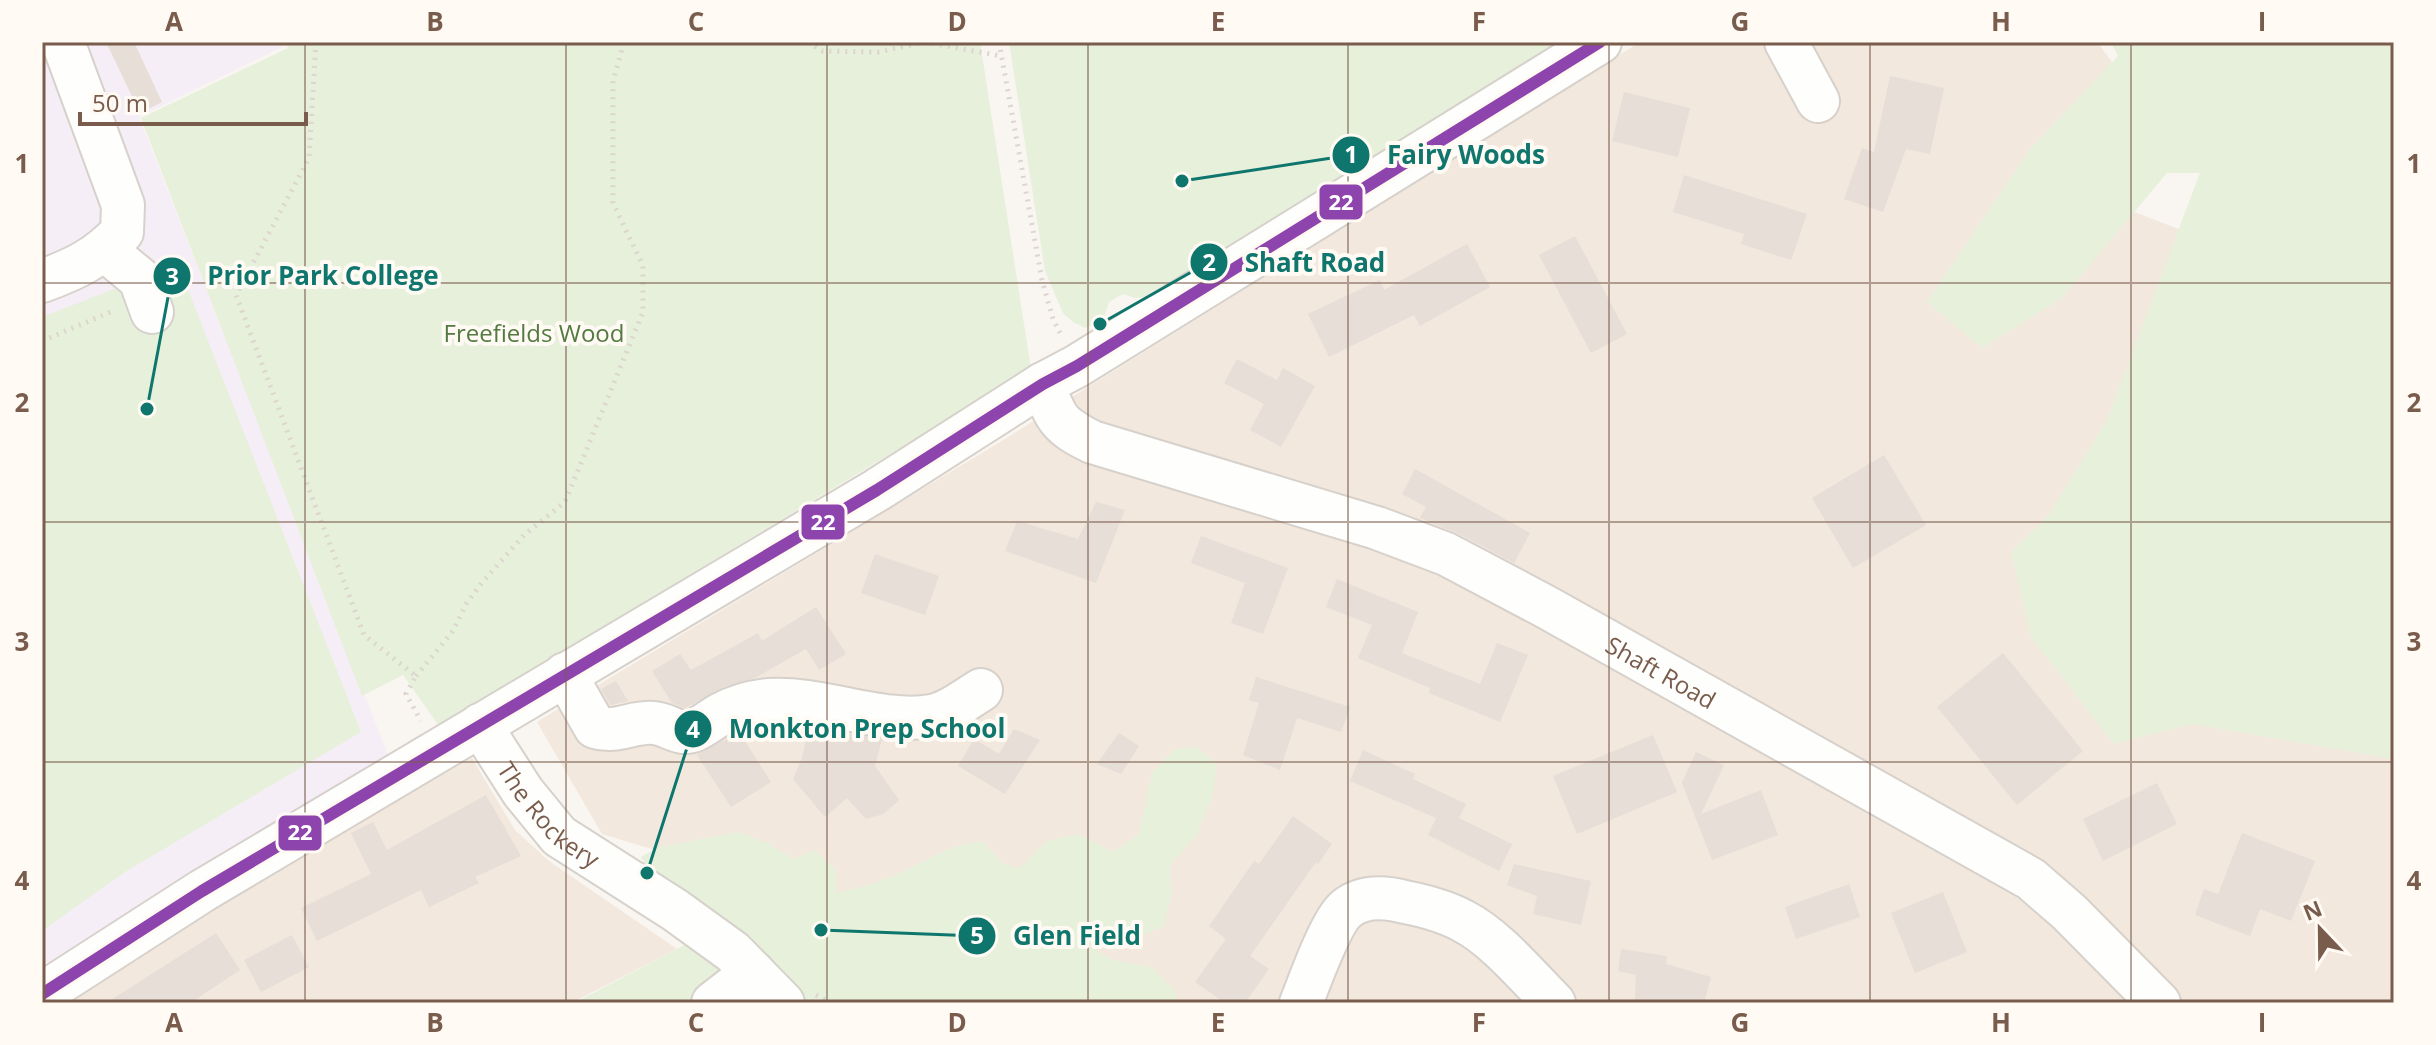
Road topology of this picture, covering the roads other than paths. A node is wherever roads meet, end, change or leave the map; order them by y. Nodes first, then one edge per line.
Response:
1 (63, 42) edge
2 (1600, 42) edge
3 (1786, 42) edge
4 (1818, 101) dead end
5 (105, 250) junction
6 (42, 281) edge
7 (150, 304) road end
8 (1060, 375) junction
9 (565, 674) junction
10 (981, 690) dead end
11 (480, 725) junction
12 (753, 972) junction
13 (42, 994) edge
14 (713, 1003) edge
15 (783, 1003) edge
16 (1301, 1003) edge
17 (1554, 1003) edge
18 (2159, 1003) edge

1 - 5 street
2 - 8 street
3 - 4 street
5 - 6 street
5 - 7 street
8 - 9 street
8 - 18 street, Shaft Road
9 - 10 street
9 - 11 street
11 - 12 street, The Rockery
11 - 13 street
12 - 14 street
12 - 15 street, The Rockery
16 - 17 street

